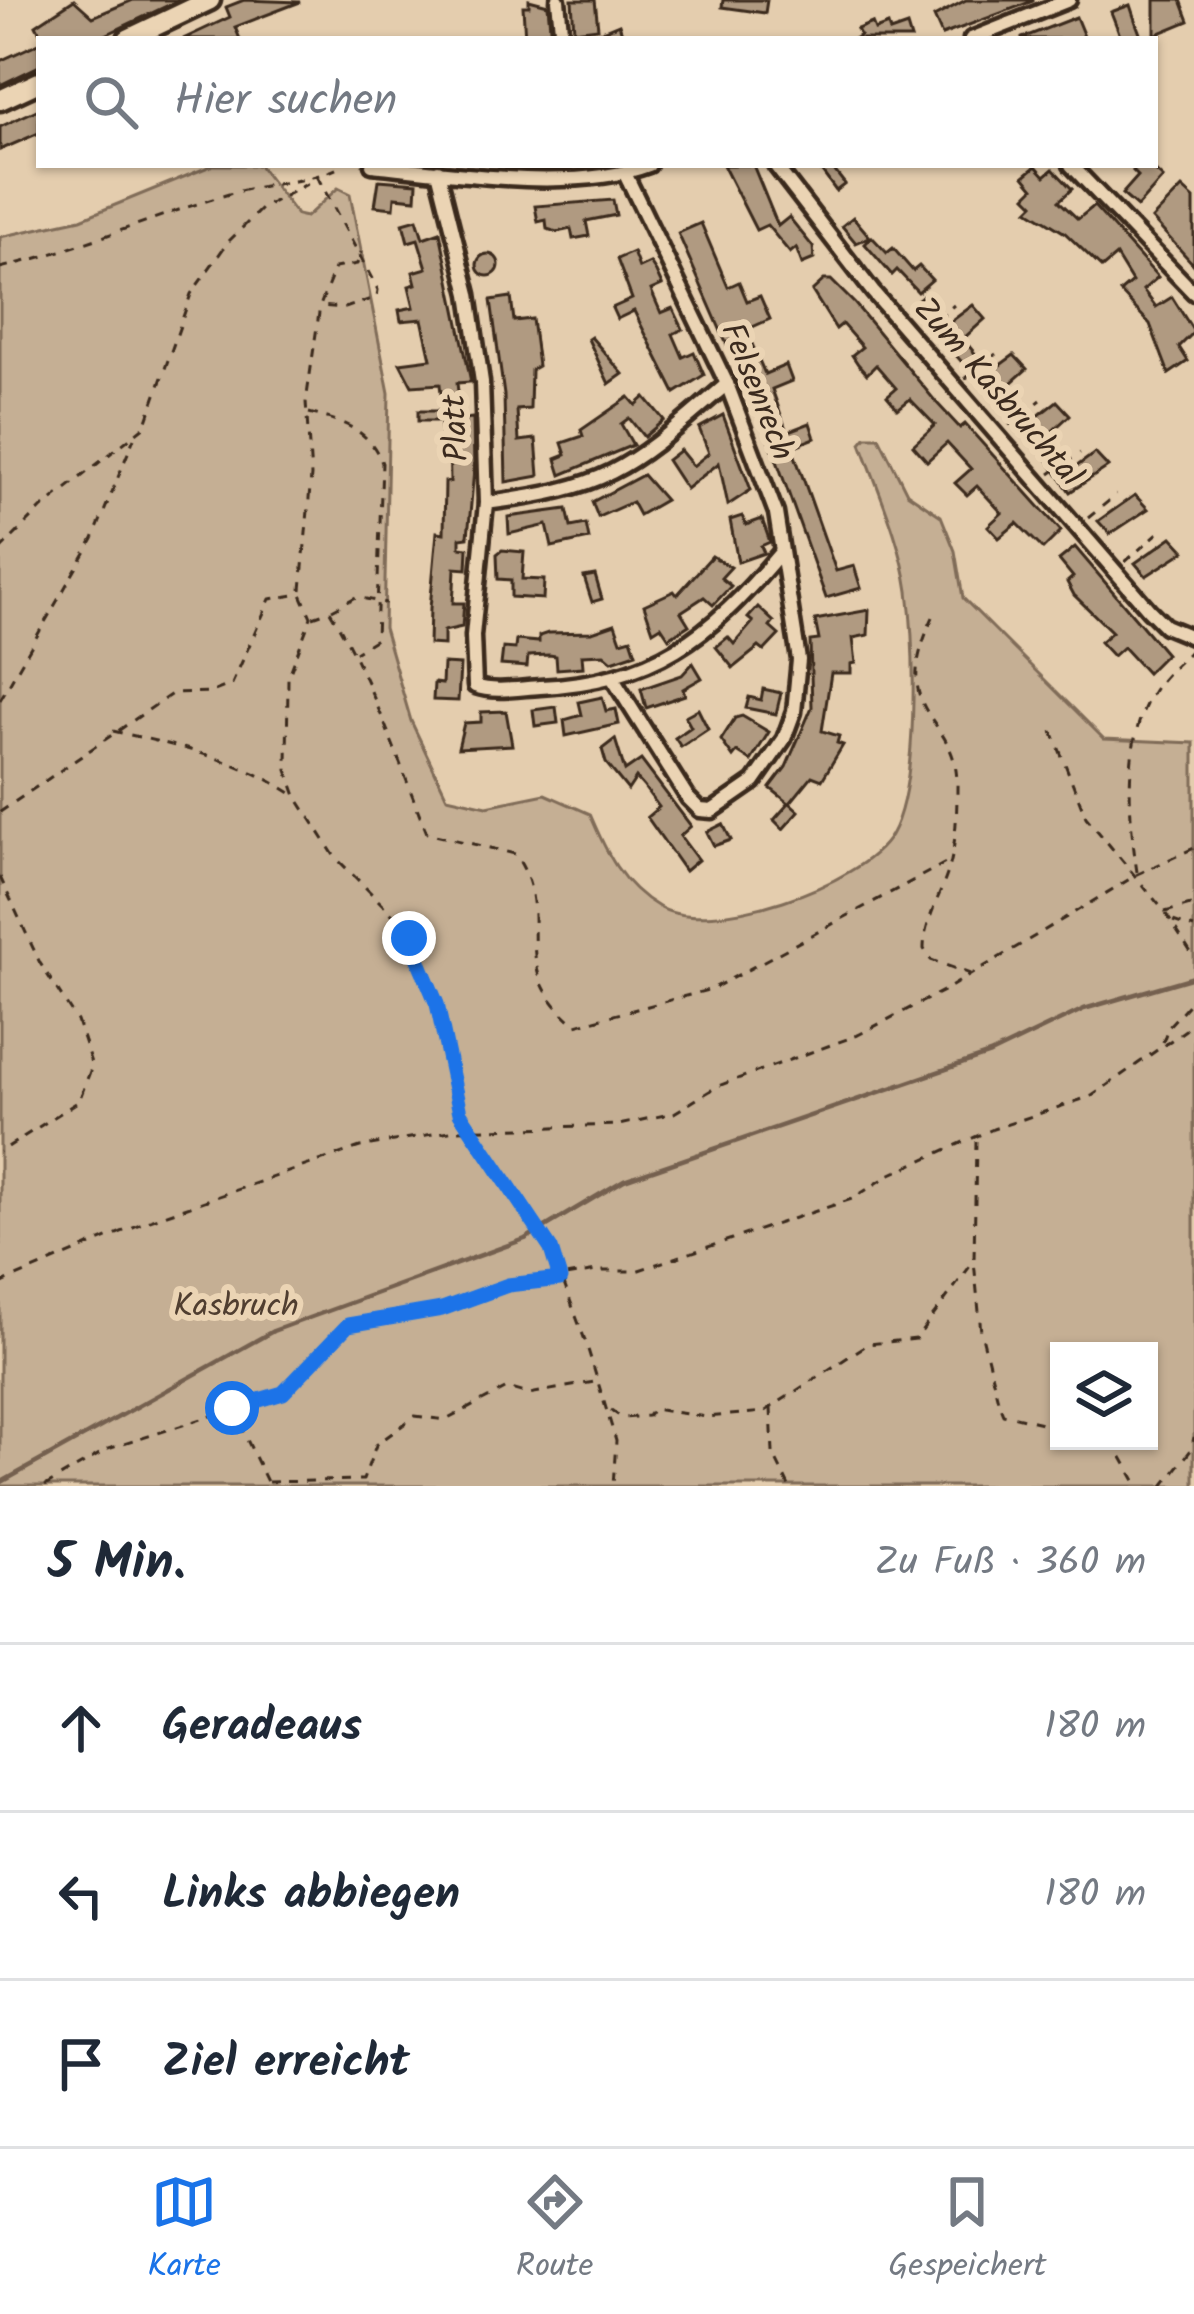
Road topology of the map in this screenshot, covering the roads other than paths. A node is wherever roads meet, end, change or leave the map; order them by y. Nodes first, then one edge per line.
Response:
1 (210, 0) edge
2 (558, 0) edge
3 (1069, 0) edge
4 (993, 35) edge
5 (134, 36) edge
6 (562, 36) edge
7 (36, 83) edge
8 (0, 100) edge
9 (406, 168) edge
10 (640, 168) edge
11 (777, 168) edge
12 (1074, 168) edge
13 (579, 170) edge
14 (438, 171) junction
15 (625, 173) junction
16 (1194, 293) edge
17 (727, 383) junction
18 (486, 503) junction
19 (781, 553) junction
20 (1194, 638) edge
21 (613, 679) junction

1 - 5 street
2 - 6 street
3 - 4 street
7 - 8 street
9 - 14 street
10 - 15 street
11 - 20 street, Zum Kasbruchtal
12 - 16 street
13 - 14 street
13 - 15 street
14 - 18 street, Platt
15 - 17 street, Felsenrech
17 - 18 street
17 - 19 street, Felsenrech
18 - 21 street, Platt
19 - 21 street
19 - 21 street, Felsenrech

